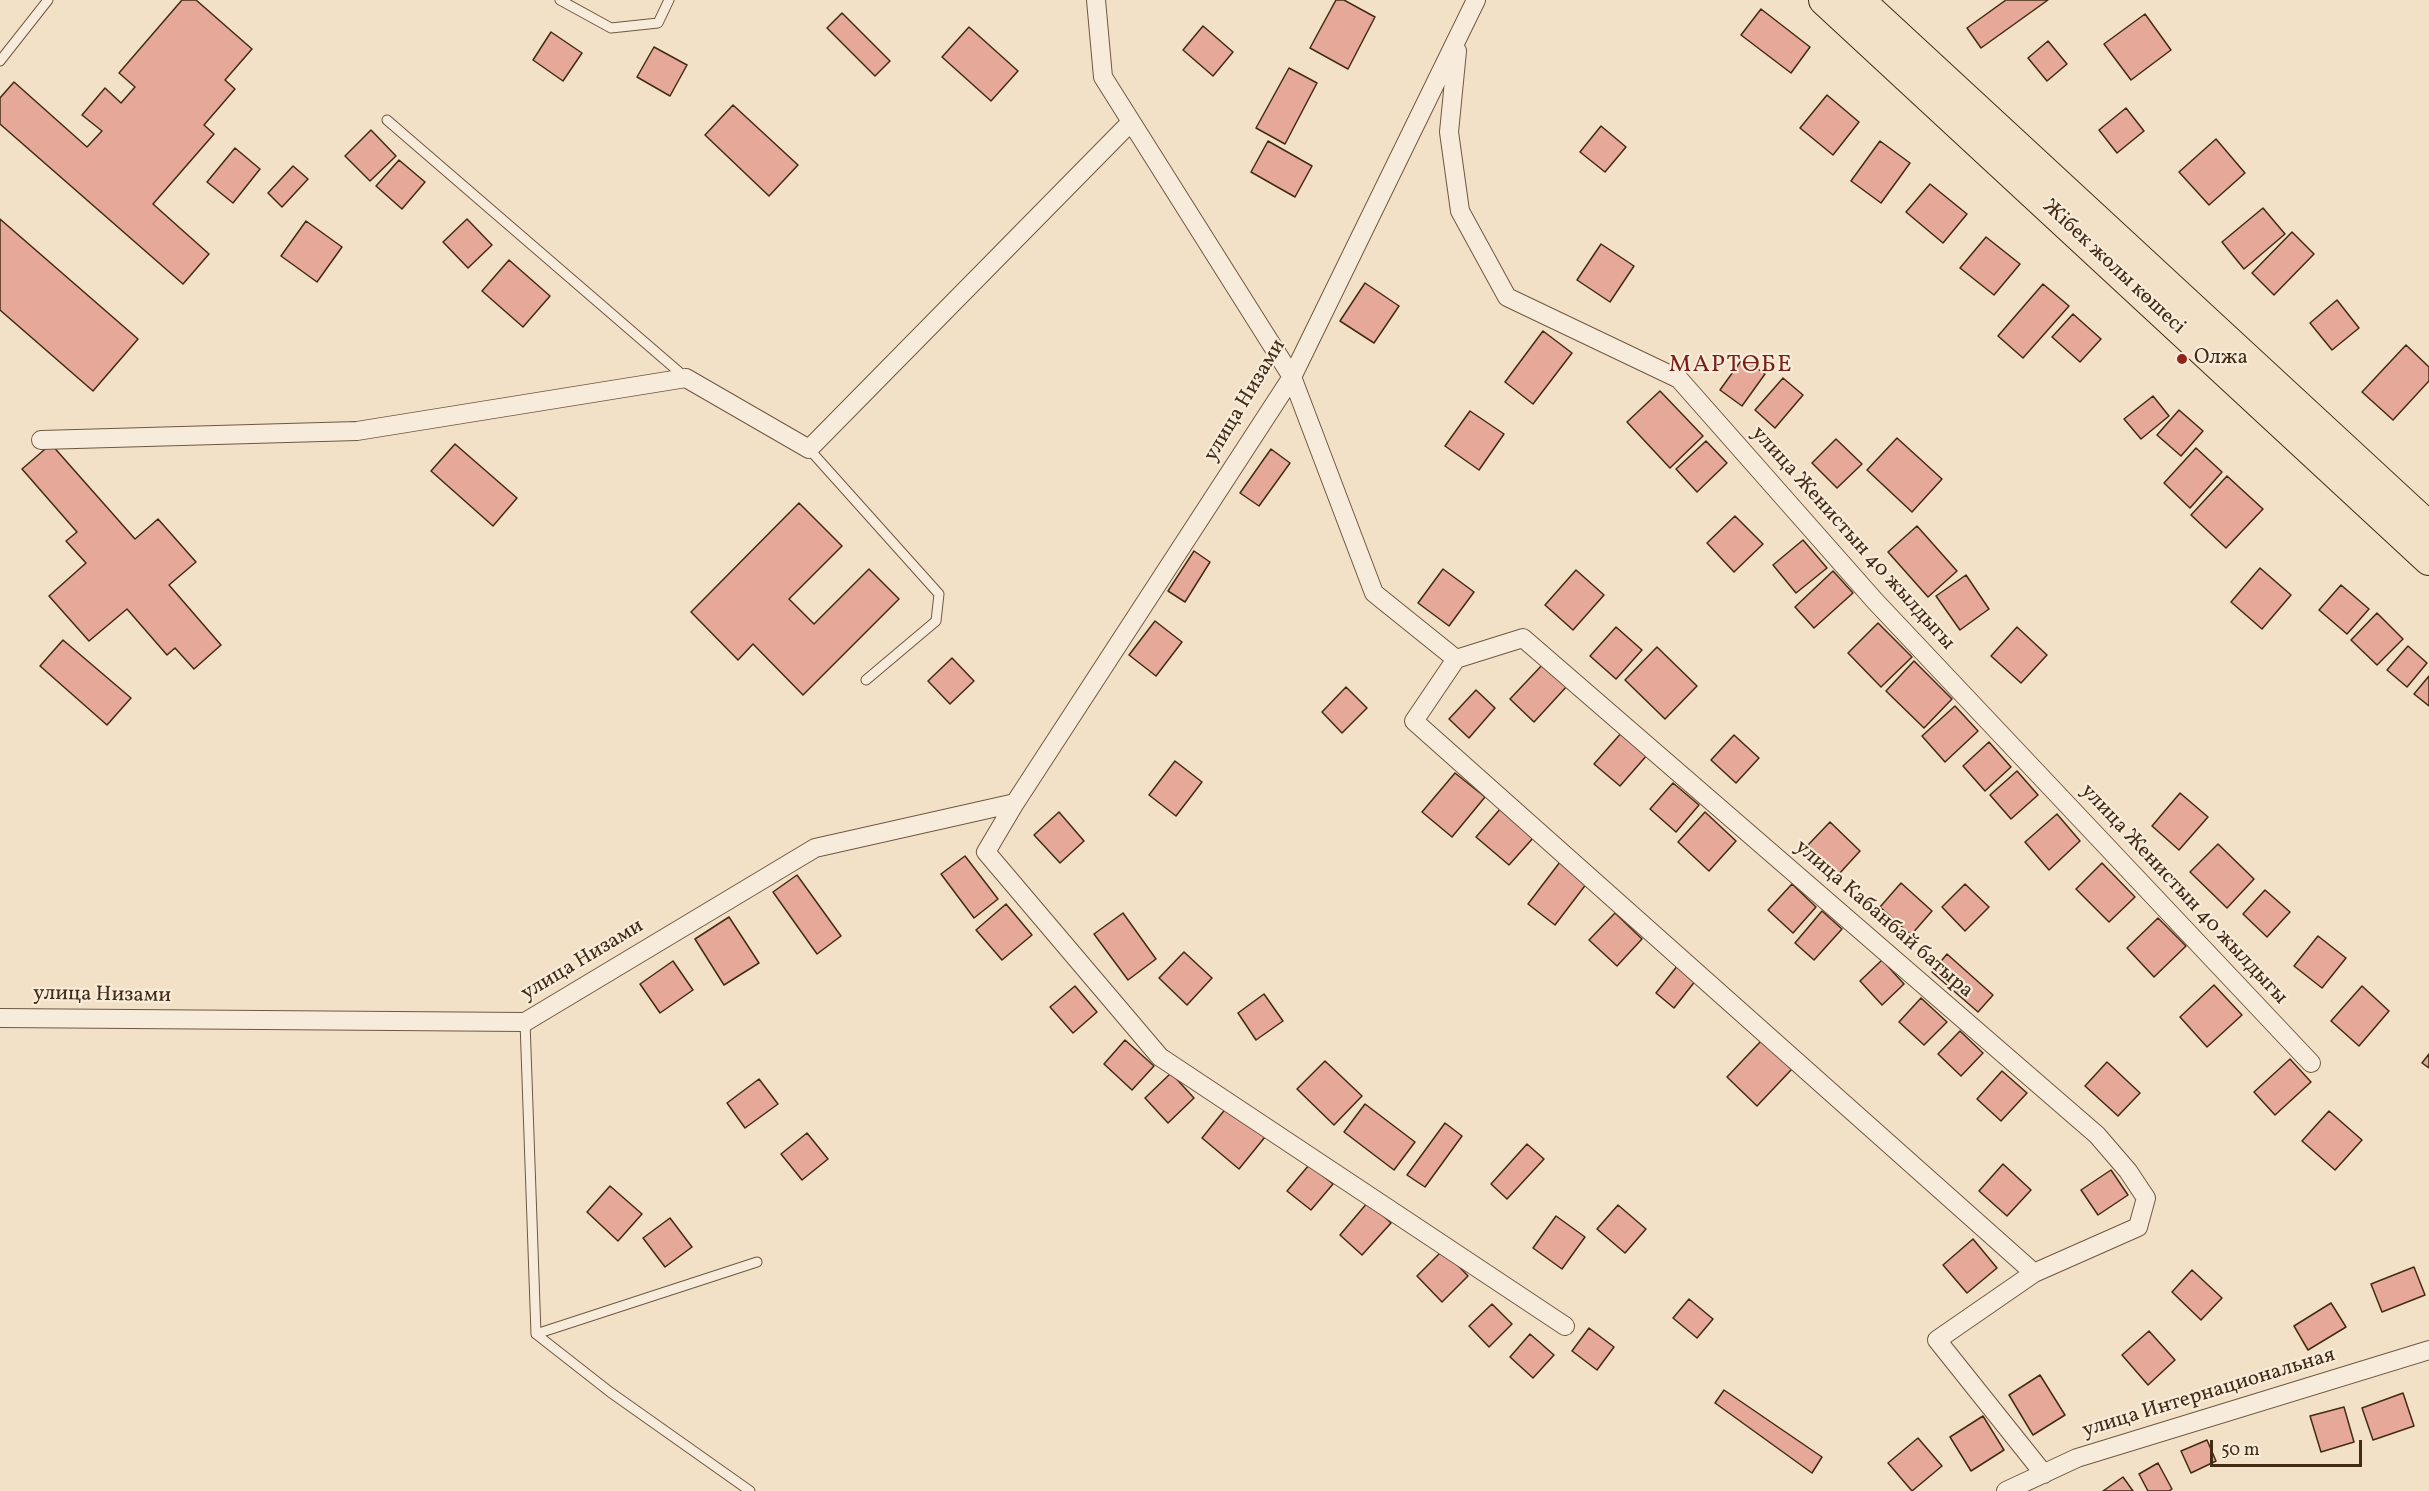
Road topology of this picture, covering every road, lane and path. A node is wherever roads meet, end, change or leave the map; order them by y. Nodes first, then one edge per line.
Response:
1 (48, 0) edge
2 (560, 0) edge
3 (669, 0) edge
4 (1096, 0) edge
5 (1476, 0) edge
6 (1824, 0) edge
7 (1859, 0) edge
8 (1458, 39) junction
9 (0, 61) edge
10 (387, 120) dead end
11 (1130, 123) junction
12 (1292, 377) junction
13 (686, 378) junction
14 (41, 440) dead end
15 (809, 449) junction
16 (2429, 527) edge
17 (2429, 560) edge
18 (1456, 659) junction
19 (866, 680) dead end
20 (1015, 803) junction
21 (0, 1018) edge
22 (525, 1022) junction
23 (2311, 1063) dead end
24 (757, 1262) dead end
25 (2034, 1273) junction
26 (1565, 1326) dead end
27 (536, 1334) junction
28 (2429, 1350) edge
29 (2044, 1474) junction
30 (750, 1491) edge
31 (2006, 1491) edge

1 - 9 lane
2 - 3 lane
4 - 11 street
5 - 8 street, улица Низами
6 - 17 main road, Жібек жолы көшесі
7 - 16 main road, Жібек жолы көшесі
8 - 12 street, улица Низами
8 - 23 street, улица Женистын 40 жылдыгы
10 - 13 lane
11 - 12 street
11 - 15 street
12 - 18 street
12 - 20 street, улица Низами
13 - 14 street
13 - 15 street
15 - 19 lane
18 - 25 street
18 - 25 street, улица Кабанбай батыра
20 - 22 street, улица Низами
20 - 26 street, улица Низами
21 - 22 street, улица Низами
22 - 27 lane
24 - 27 lane
25 - 29 street, улица Кабанбай батыра
27 - 30 lane
28 - 29 street, улица Интернациональная
29 - 31 street, улица Интернациональная

